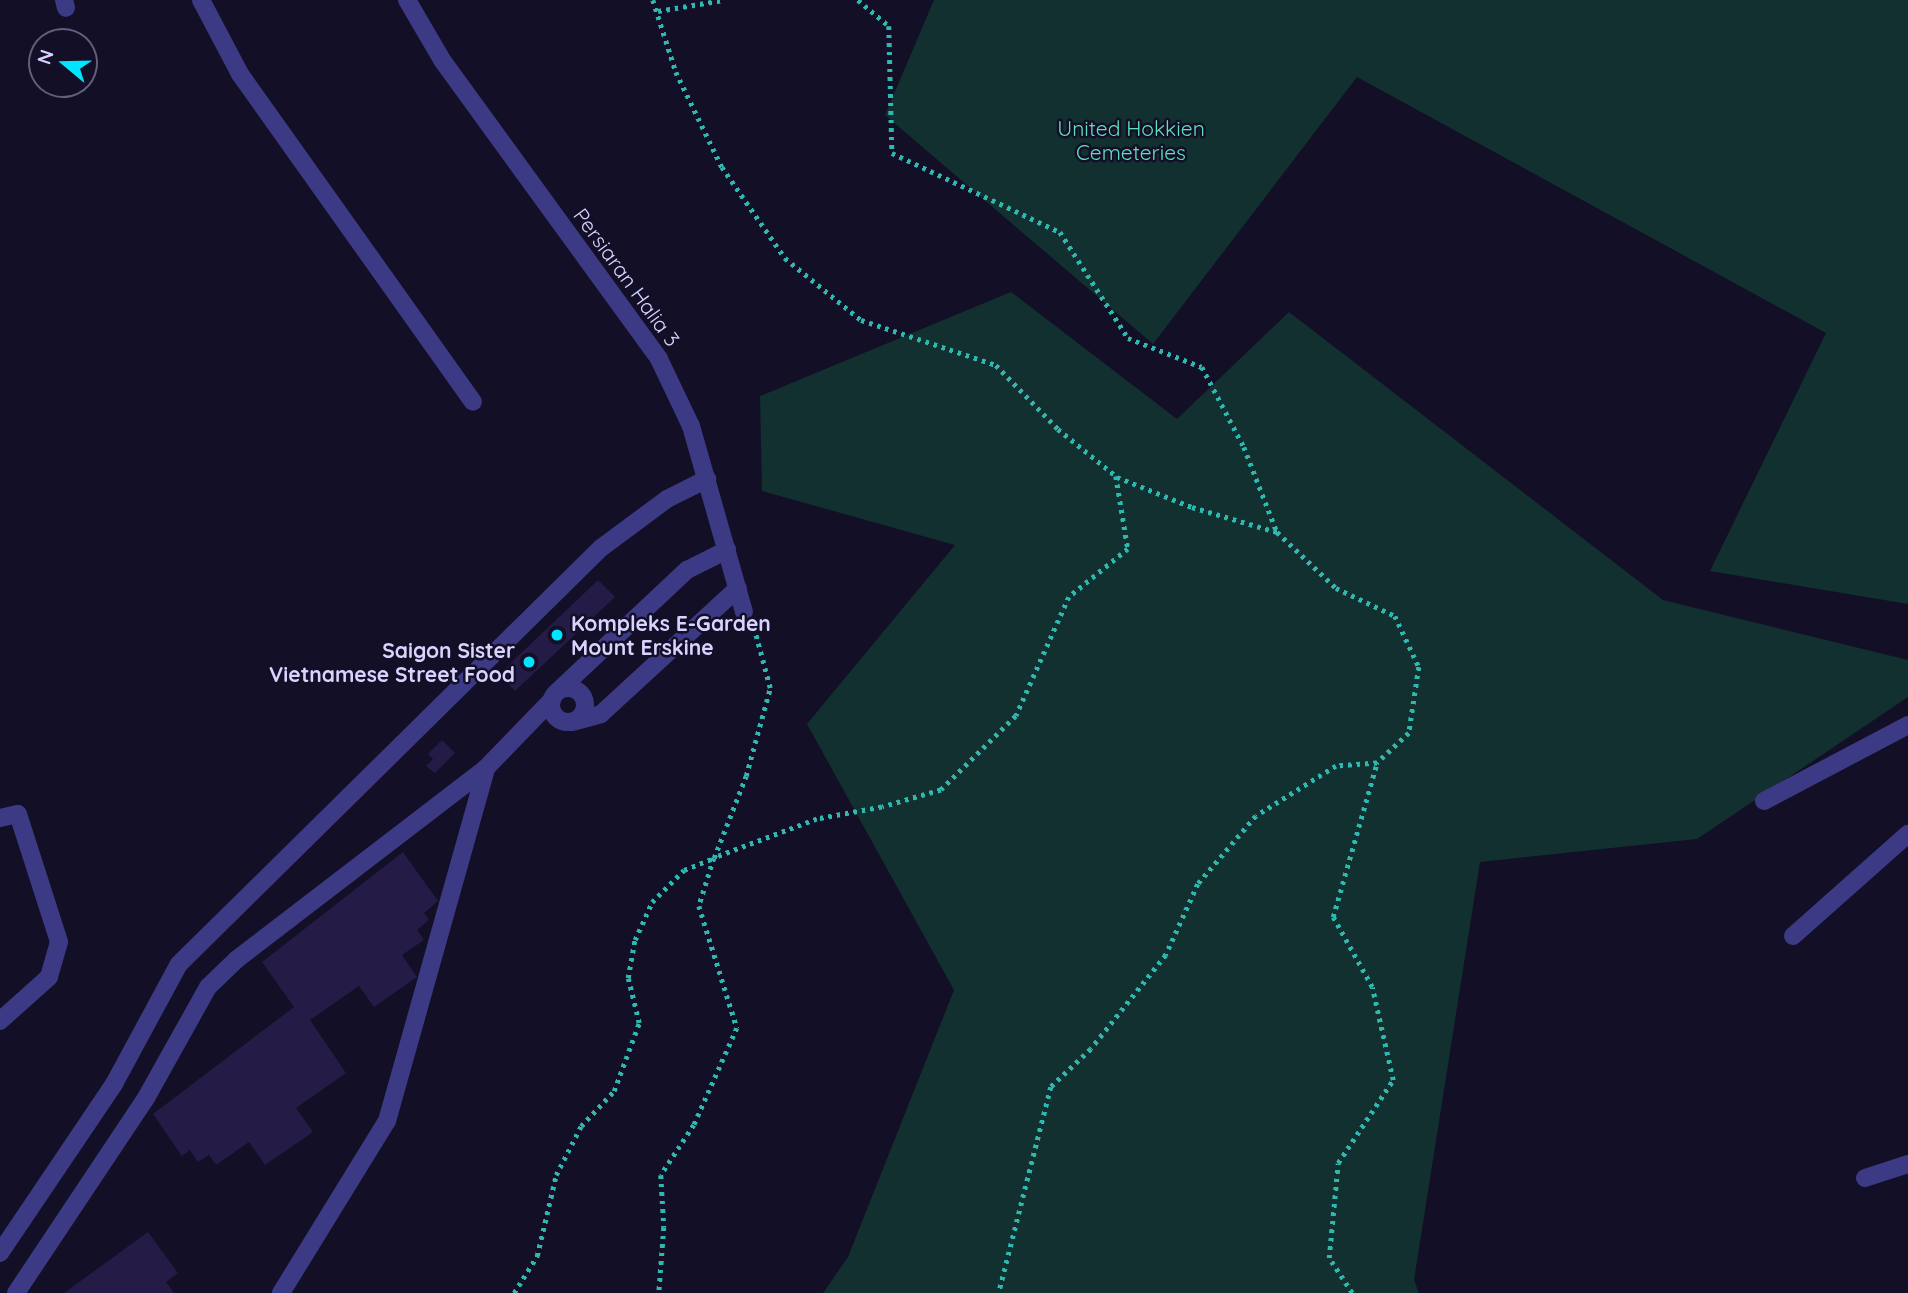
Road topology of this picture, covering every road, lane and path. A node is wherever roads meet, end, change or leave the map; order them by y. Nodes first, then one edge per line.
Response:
1 (201, 0) edge
2 (407, 0) edge
3 (653, 0) edge
4 (723, 0) edge
5 (858, 0) edge
6 (658, 11) junction
7 (473, 402) dead end
8 (1116, 476) junction
9 (707, 479) junction
10 (1277, 532) junction
11 (727, 550) junction
12 (738, 588) junction
13 (744, 612) joint
14 (555, 695) junction
15 (572, 722) junction
16 (1908, 725) edge
17 (1377, 763) junction
18 (486, 768) junction
19 (1764, 801) dead end
20 (0, 818) edge
21 (1908, 834) edge
22 (714, 858) junction
23 (1793, 936) dead end
24 (0, 1021) edge
25 (1908, 1164) edge
26 (1865, 1178) dead end
27 (0, 1253) edge
28 (16, 1293) edge
29 (282, 1293) edge
30 (514, 1293) edge
31 (659, 1293) edge
32 (999, 1293) edge
33 (1352, 1293) edge

1 - 7 street
2 - 9 street, Persiaran Halia 3
3 - 6 path
4 - 6 path
5 - 10 path
6 - 8 path
8 - 10 path
8 - 22 path
9 - 11 street, Persiaran Halia 3
9 - 27 street
10 - 17 path
11 - 12 street, Persiaran Halia 3
11 - 14 street
12 - 13 street, Persiaran Halia 3
12 - 15 street
13 - 22 path
14 - 15 street
14 - 15 street
14 - 18 street
16 - 19 street
17 - 32 path
17 - 33 path
18 - 28 street
18 - 29 street
20 - 24 street
21 - 23 street
22 - 30 path
22 - 31 path
25 - 26 street

